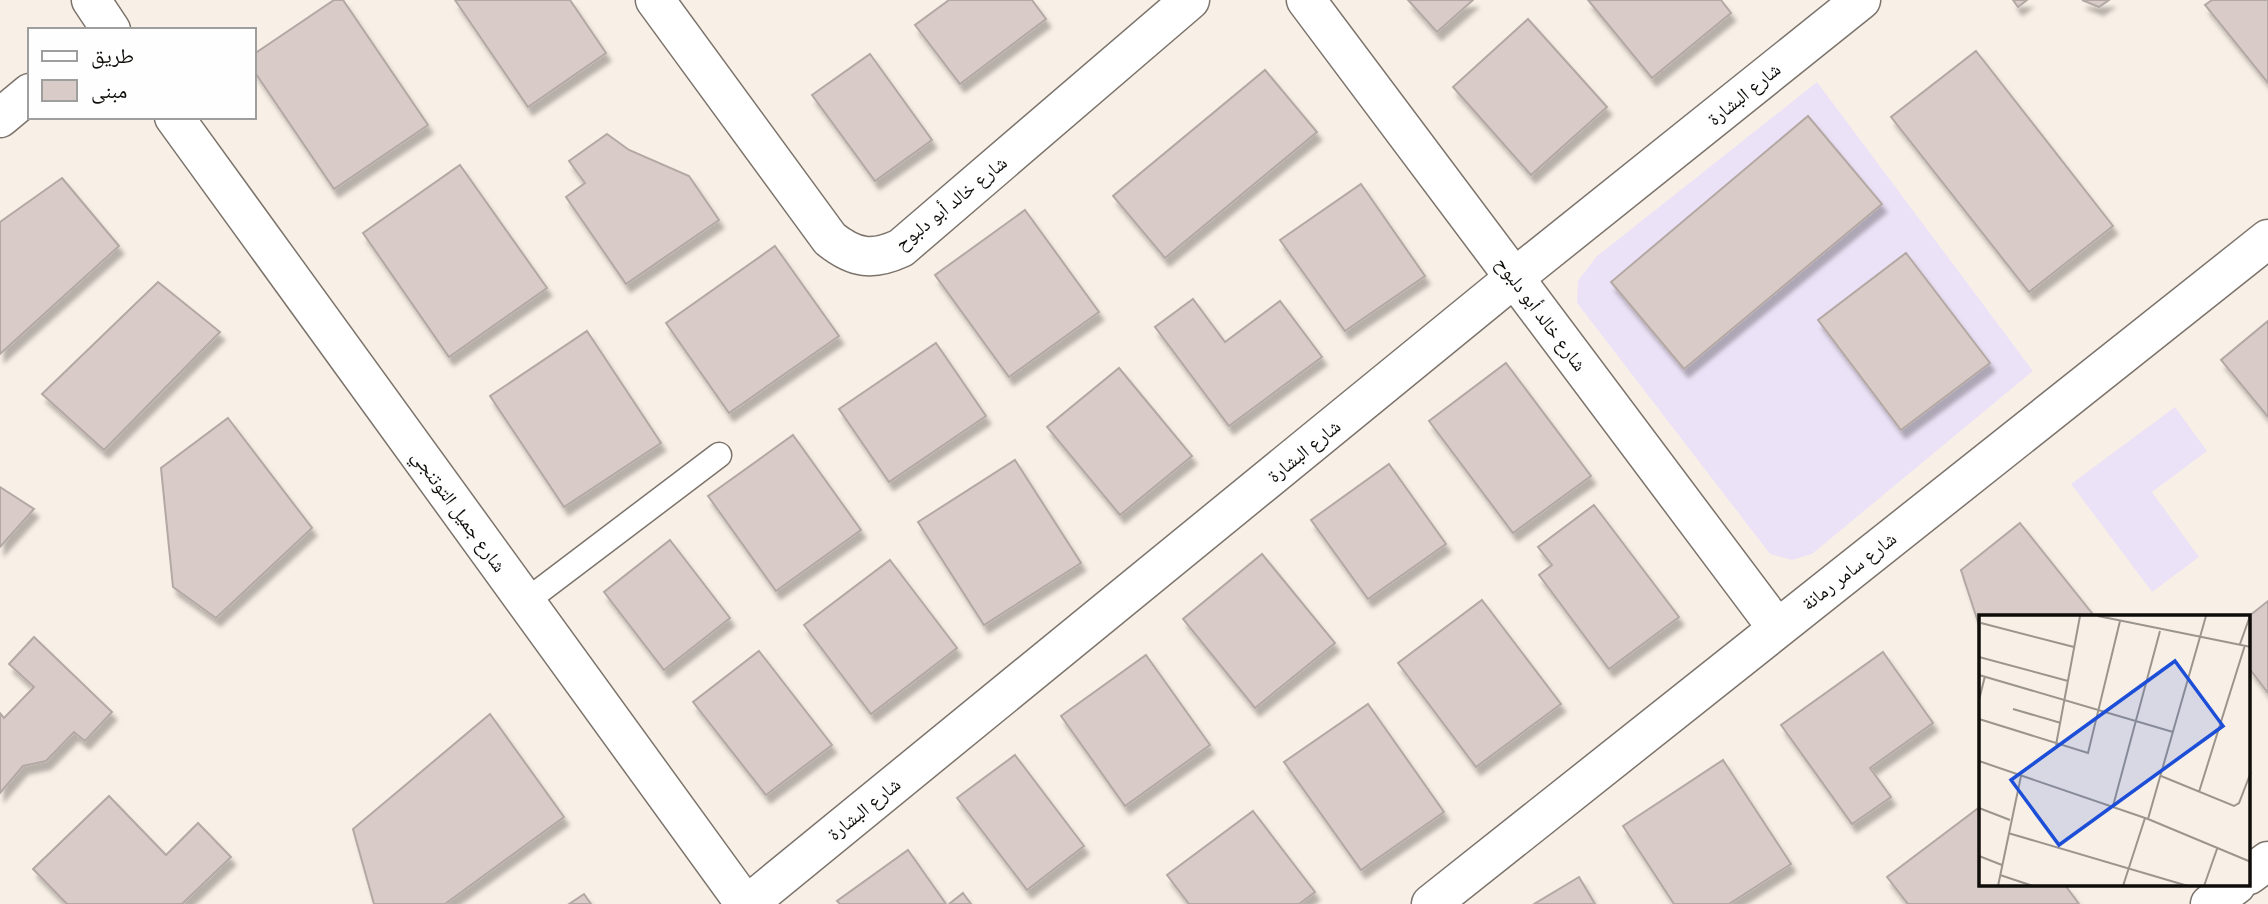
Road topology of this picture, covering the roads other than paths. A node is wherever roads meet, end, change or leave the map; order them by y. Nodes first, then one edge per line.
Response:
1 (655, 0) edge
2 (1190, 0) edge
3 (1306, 0) edge
4 (1861, 0) edge
5 (28, 95) edge
6 (0, 118) edge
7 (175, 119) edge
8 (2268, 239) edge
9 (1514, 278) junction
10 (719, 455) dead end
11 (525, 602) junction
12 (1777, 628) junction
13 (2268, 860) edge
14 (2250, 874) edge
15 (2235, 886) edge
16 (747, 904) edge
17 (1431, 904) edge
18 (2210, 904) edge

1 - 2 street, شارع خالد أبو دلبوح
3 - 9 street, شارع خالد أبو دلبوح
4 - 9 street, شارع البشارة
5 - 6 street
7 - 11 street, شارع جميل التوتنجي
8 - 12 street, شارع سامر رمانة
9 - 12 street, شارع خالد أبو دلبوح
9 - 16 street, شارع البشارة
10 - 11 lane
11 - 16 street, شارع جميل التوتنجي
12 - 17 street, شارع سامر رمانة
13 - 14 street
15 - 18 street

